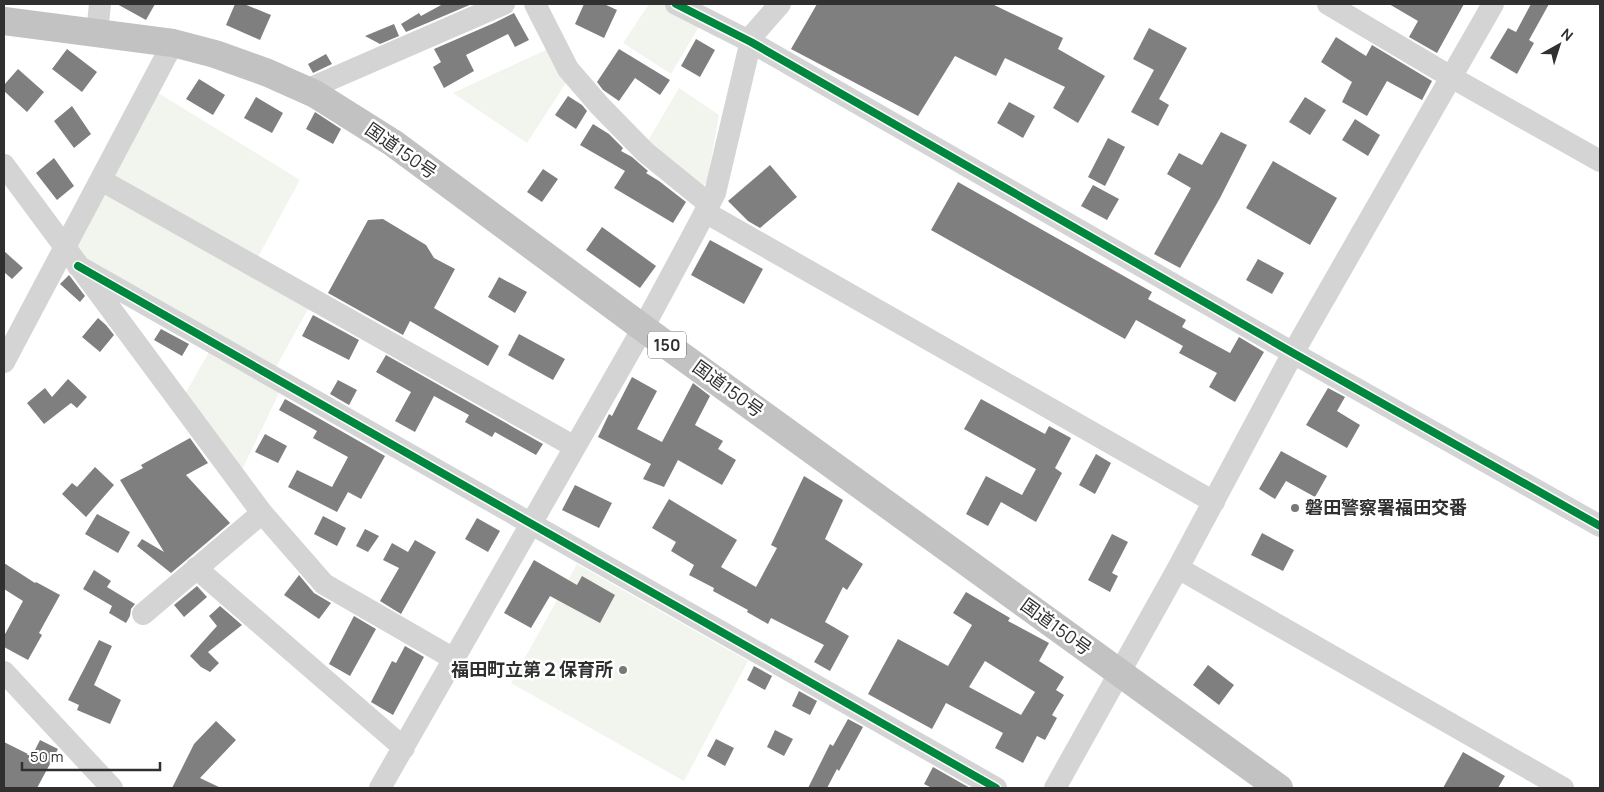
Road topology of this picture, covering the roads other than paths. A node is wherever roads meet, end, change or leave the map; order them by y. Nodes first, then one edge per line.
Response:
1 (100, 4) edge
2 (504, 4) edge
3 (535, 4) edge
4 (676, 4) edge
5 (780, 4) edge
6 (1328, 4) edge
7 (1493, 4) edge
8 (4, 21) edge
9 (98, 33) junction
10 (751, 42) junction
11 (173, 43) junction
12 (1451, 77) junction
13 (306, 90) junction
14 (1600, 161) edge
15 (4, 165) edge
16 (101, 180) junction
17 (707, 208) junction
18 (65, 248) junction
19 (78, 266) junction
20 (643, 328) junction
21 (1293, 353) junction
22 (4, 362) edge
23 (575, 447) junction
24 (1214, 502) junction
25 (262, 513) junction
26 (531, 524) junction
27 (1600, 526) edge
28 (196, 568) junction
29 (1178, 568) junction
30 (143, 614) dead end
31 (454, 659) junction
32 (4, 672) edge
33 (1120, 673) junction
34 (404, 748) junction
35 (112, 788) edge
36 (380, 788) edge
37 (996, 788) edge
38 (1055, 788) edge
39 (1279, 788) edge
40 (1563, 788) edge

1 - 9 street
2 - 13 street
3 - 17 street
4 - 10 street
5 - 10 street
6 - 12 street
7 - 12 street
8 - 9 highway, 国道150号 / 150
9 - 11 highway, 国道150号 / 150
10 - 17 street
10 - 21 street
11 - 13 highway, 国道150号 / 150
11 - 16 street
12 - 14 street
12 - 21 street
13 - 20 highway, 国道150号 / 150
15 - 18 street
16 - 18 street
16 - 23 street
17 - 20 street
17 - 24 street
18 - 19 street
18 - 22 street
19 - 25 street
19 - 26 street
20 - 23 street
20 - 33 highway, 国道150号 / 150
21 - 24 street
21 - 27 street
23 - 26 street
24 - 29 street
25 - 28 street
25 - 31 street
26 - 31 street
26 - 37 street
28 - 30 street
28 - 34 street
29 - 33 street
29 - 40 street
31 - 34 street
32 - 35 street
33 - 38 street
33 - 39 highway, 国道150号 / 150
34 - 36 street

